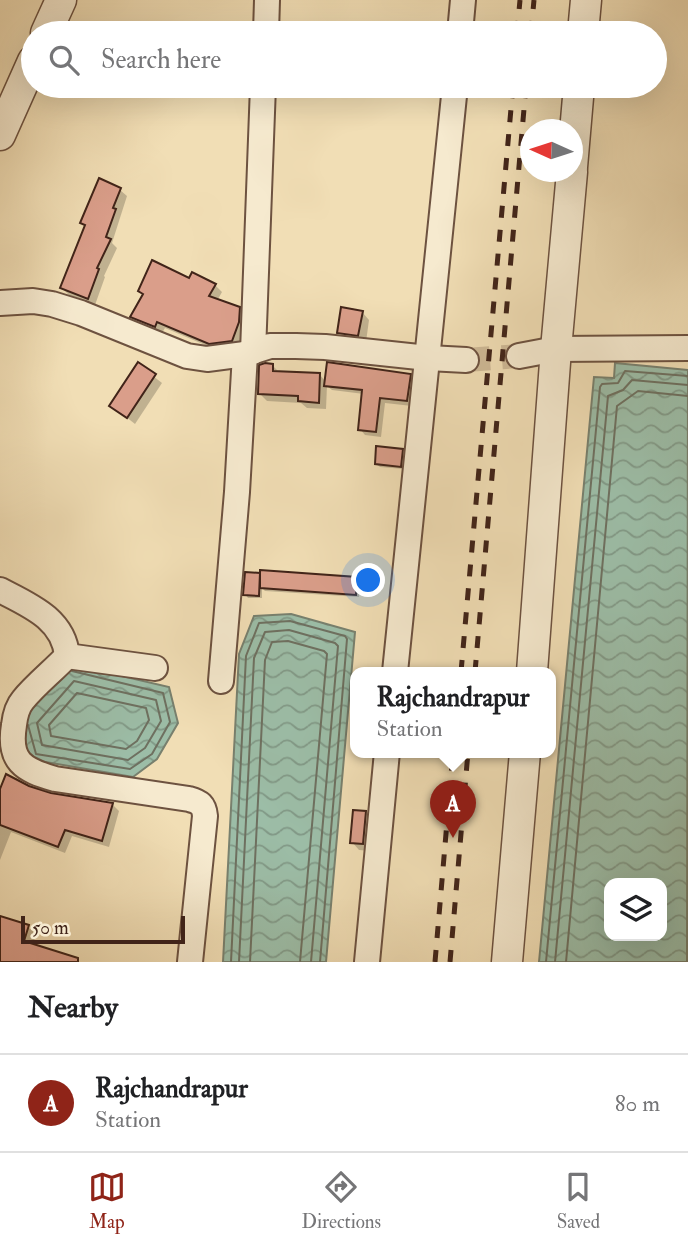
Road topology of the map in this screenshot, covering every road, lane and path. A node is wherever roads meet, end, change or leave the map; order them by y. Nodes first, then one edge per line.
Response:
1 (61, 0) edge
2 (267, 0) edge
3 (463, 0) edge
4 (586, 0) edge
5 (51, 21) edge
6 (266, 21) edge
7 (461, 21) edge
8 (584, 21) edge
9 (21, 88) edge
10 (262, 98) edge
11 (454, 98) edge
12 (578, 98) edge
13 (576, 119) edge
14 (0, 135) edge
15 (571, 182) edge
16 (0, 303) edge
17 (688, 348) edge
18 (556, 349) junction
19 (249, 353) junction
20 (519, 356) tunnel mouth
21 (428, 358) junction
22 (467, 360) tunnel mouth
23 (0, 590) edge
24 (66, 656) junction
25 (396, 667) edge
26 (532, 667) edge
27 (155, 668) dead end
28 (221, 681) dead end
29 (13, 729) junction
30 (386, 758) edge
31 (525, 758) edge
32 (0, 763) edge
33 (190, 962) edge
34 (368, 962) edge
35 (507, 962) edge

1 - 5 street
2 - 6 street
3 - 7 street
4 - 8 street
9 - 14 street
10 - 19 street
11 - 21 street
12 - 13 street
15 - 18 street
16 - 19 street
17 - 18 street
18 - 20 street
18 - 26 street
19 - 21 street
19 - 28 street
21 - 22 street
21 - 25 street
23 - 24 street
24 - 27 street
24 - 29 street
29 - 32 street
29 - 33 street
30 - 34 street
31 - 35 street

